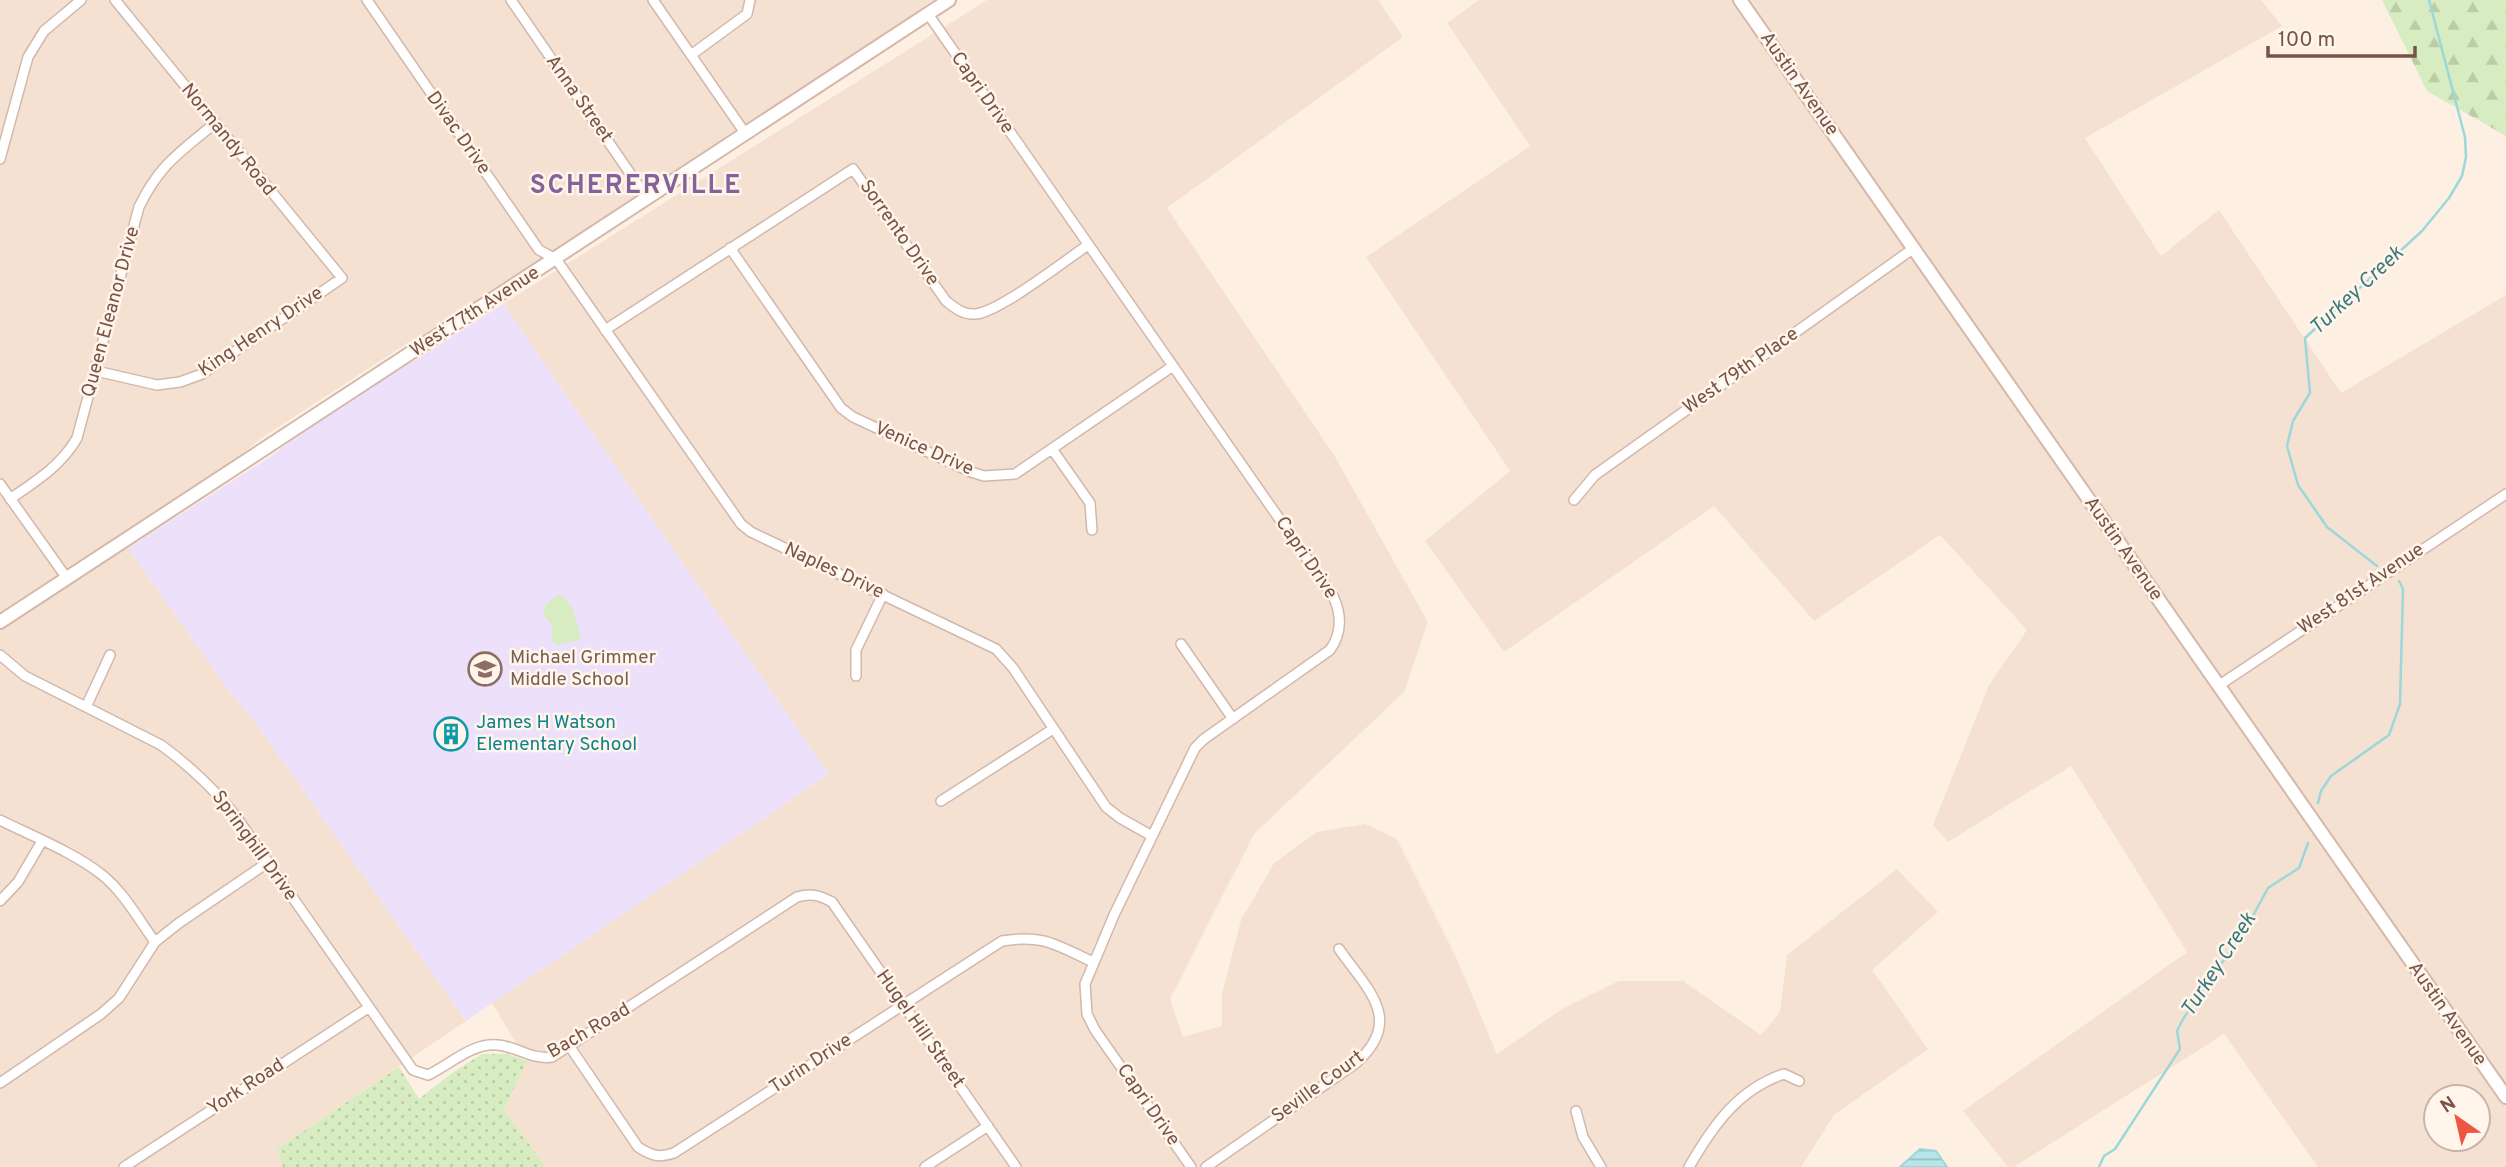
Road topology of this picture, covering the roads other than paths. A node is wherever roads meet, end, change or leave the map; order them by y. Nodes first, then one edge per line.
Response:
1 (81, 0) edge
2 (114, 0) edge
3 (367, 0) edge
4 (510, 0) edge
5 (653, 0) edge
6 (750, 0) edge
7 (949, 0) edge
8 (1740, 0) edge
9 (928, 14) junction
10 (691, 55) junction
11 (214, 124) junction
12 (745, 133) junction
13 (0, 159) edge
14 (647, 198) junction
15 (1088, 245) junction
16 (730, 248) junction
17 (1914, 248) junction
18 (556, 260) junction
19 (342, 278) joint
20 (605, 330) junction
21 (1173, 366) junction
22 (96, 371) junction
23 (1052, 449) junction
24 (0, 484) edge
25 (2506, 494) edge
26 (10, 499) junction
27 (1574, 500) dead end
28 (1092, 530) dead end
29 (66, 577) junction
30 (883, 594) junction
31 (0, 622) edge
32 (1181, 643) dead end
33 (0, 655) edge
34 (110, 655) dead end
35 (856, 677) dead end
36 (2218, 686) junction
37 (86, 707) junction
38 (1233, 719) junction
39 (1053, 729) junction
40 (941, 801) dead end
41 (0, 820) edge
42 (1152, 836) junction
43 (42, 841) junction
44 (267, 863) junction
45 (820, 896) joint
46 (0, 901) edge
47 (155, 942) junction
48 (1339, 949) dead end
49 (1094, 962) junction
50 (903, 1004) junction
51 (368, 1008) junction
52 (569, 1047) junction
53 (1799, 1082) dead end
54 (0, 1083) edge
55 (2506, 1097) edge
56 (1576, 1111) dead end
57 (988, 1126) junction
58 (124, 1167) edge
59 (925, 1167) edge
60 (1016, 1167) edge
61 (1191, 1167) edge
62 (1206, 1167) edge
63 (1601, 1167) edge
64 (1689, 1167) edge

1 - 13 street
2 - 11 street, Normandy Road
3 - 18 street, Divac Drive
4 - 14 street, Anna Street
5 - 10 street
6 - 10 street
7 - 9 street, West 77th Avenue
8 - 17 street, Austin Avenue
9 - 12 street, West 77th Avenue
9 - 15 street, Capri Drive
10 - 12 street
11 - 19 street, Normandy Road
11 - 22 street, Queen Eleanor Drive
12 - 14 street, West 77th Avenue
14 - 18 street, West 77th Avenue
15 - 16 street, Sorrento Drive
15 - 21 street, Capri Drive
16 - 20 street, Sorrento Drive
16 - 23 street, Venice Drive
17 - 27 street, West 79th Place
17 - 36 street, Austin Avenue
18 - 20 street, Naples Drive
18 - 29 street, West 77th Avenue
19 - 22 street, King Henry Drive
20 - 30 street, Naples Drive
21 - 23 street, Venice Drive
21 - 38 street, Capri Drive
22 - 26 street, Queen Eleanor Drive
23 - 28 street
24 - 26 street
25 - 36 street, West 81st Avenue
26 - 29 street
29 - 31 street, West 77th Avenue
30 - 35 street
30 - 39 street, Naples Drive
32 - 38 street
33 - 37 street, Springhill Drive
34 - 37 street
36 - 55 street, Austin Avenue
37 - 44 street, Springhill Drive
38 - 42 street, Capri Drive
39 - 40 street
39 - 42 street, Naples Drive
41 - 43 street
42 - 49 street, Capri Drive
43 - 46 street
43 - 47 street
44 - 47 street
44 - 51 street, Springhill Drive
45 - 50 street, Hugel Hill Street
45 - 52 street, Bach Road
47 - 54 street
48 - 62 street, Seville Court
49 - 50 street, Turin Drive
49 - 61 street, Capri Drive
50 - 52 street, Turin Drive
50 - 57 street, Hugel Hill Street
51 - 52 street, Bach Road
51 - 58 street, York Road
53 - 64 street
56 - 63 street
57 - 59 street
57 - 60 street, Hugel Hill Street

